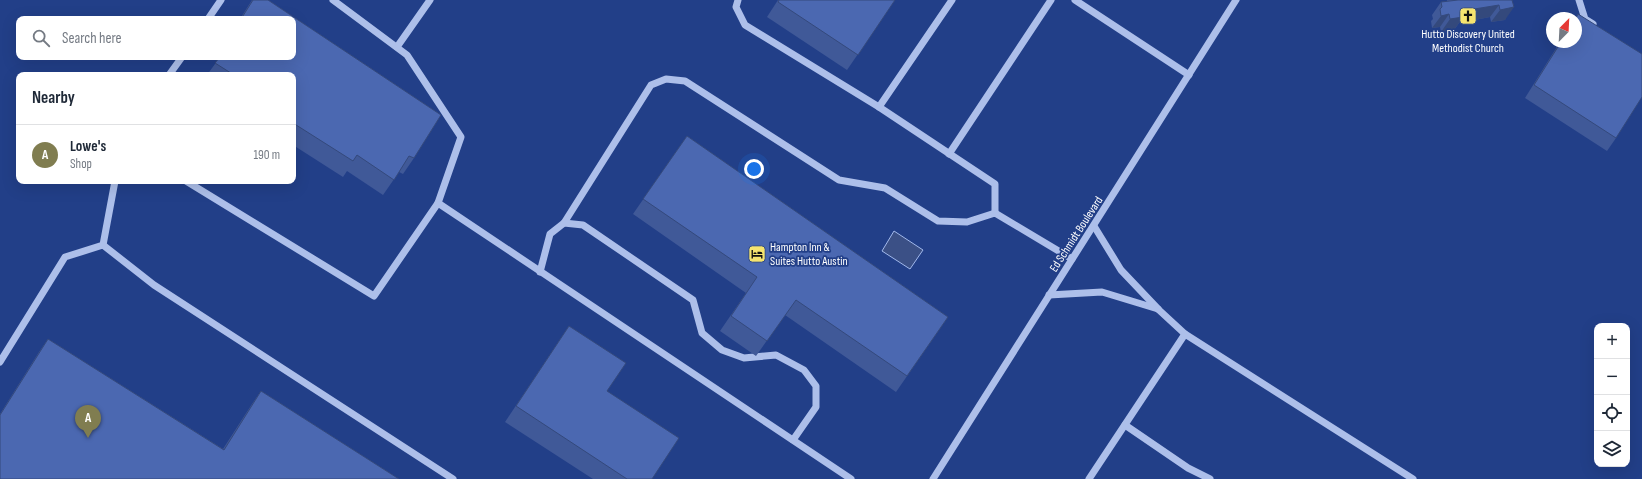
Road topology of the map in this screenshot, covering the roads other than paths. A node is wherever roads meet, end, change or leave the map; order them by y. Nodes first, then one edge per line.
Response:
1 (221, 0) edge
2 (333, 0) edge
3 (430, 0) edge
4 (738, 0) edge
5 (952, 0) edge
6 (1051, 0) edge
7 (1075, 0) edge
8 (1236, 0) edge
9 (1579, 0) edge
10 (210, 16) edge
11 (1598, 27) edge
12 (398, 47) junction
13 (180, 60) edge
14 (171, 72) edge
15 (1189, 75) junction
16 (879, 108) junction
17 (949, 154) junction
18 (114, 184) edge
19 (191, 184) edge
20 (438, 203) junction
21 (995, 213) junction
22 (564, 223) junction
23 (1094, 226) junction
24 (103, 246) junction
25 (1072, 259) junction
26 (540, 272) junction
27 (1049, 295) junction
28 (1159, 310) junction
29 (1185, 334) junction
30 (0, 362) edge
31 (1125, 425) junction
32 (793, 440) junction
33 (453, 479) edge
34 (851, 479) edge
35 (933, 479) edge
36 (1089, 479) edge
37 (1210, 479) edge
38 (1413, 479) edge

1 - 10 street
2 - 12 street
3 - 12 street
4 - 16 street
5 - 16 street
6 - 17 street
7 - 15 street
8 - 15 street, Ed Schmidt Boulevard
9 - 11 street
12 - 20 street
13 - 14 street
15 - 23 street, Ed Schmidt Boulevard
16 - 17 street
17 - 21 street
18 - 24 street
19 - 20 street
20 - 26 street
21 - 22 street
21 - 25 street
22 - 26 street
22 - 32 street
23 - 25 street, Ed Schmidt Boulevard
23 - 28 street
24 - 30 street
24 - 33 street
25 - 27 street, Ed Schmidt Boulevard
26 - 32 street
27 - 28 street
27 - 35 street, Ed Schmidt Boulevard
28 - 29 street
29 - 31 street
29 - 38 street
31 - 36 street
31 - 37 street
32 - 34 street

